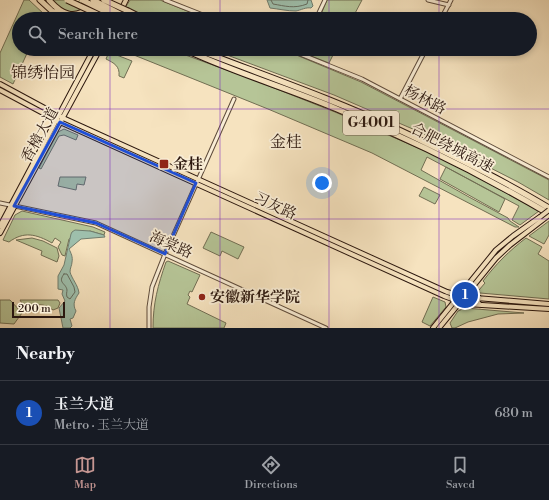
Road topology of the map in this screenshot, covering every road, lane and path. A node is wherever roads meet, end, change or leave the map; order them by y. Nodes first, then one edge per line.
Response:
1 (40, 0) edge
2 (48, 0) edge
3 (67, 0) edge
4 (82, 0) edge
5 (93, 0) edge
6 (101, 0) edge
7 (104, 0) edge
8 (119, 0) edge
9 (126, 0) edge
10 (165, 0) edge
11 (325, 0) edge
12 (428, 0) edge
13 (451, 0) edge
14 (449, 5) junction
15 (54, 12) edge
16 (62, 12) edge
17 (83, 12) edge
18 (94, 12) edge
19 (94, 12) edge
20 (113, 12) edge
21 (116, 12) edge
22 (118, 12) edge
23 (120, 12) edge
24 (121, 12) edge
25 (195, 12) edge
26 (319, 12) edge
27 (445, 12) edge
28 (91, 56) edge
29 (96, 56) edge
30 (204, 56) edge
31 (206, 56) edge
32 (209, 56) edge
33 (211, 56) edge
34 (305, 56) edge
35 (422, 56) edge
36 (215, 59) junction
37 (0, 84) edge
38 (0, 90) edge
39 (234, 99) dead end
40 (400, 99) junction
41 (61, 117) junction
42 (58, 121) junction
43 (549, 177) edge
44 (199, 179) junction
45 (196, 183) junction
46 (0, 203) edge
47 (13, 206) junction
48 (549, 210) edge
49 (549, 215) edge
50 (541, 218) junction
51 (0, 226) edge
52 (0, 233) edge
53 (165, 254) junction
54 (473, 283) junction
55 (466, 287) junction
56 (448, 292) junction
57 (459, 295) junction
58 (444, 296) junction
59 (464, 297) junction
60 (480, 298) junction
61 (455, 300) junction
62 (460, 302) junction
63 (466, 304) junction
64 (549, 304) edge
65 (480, 305) junction
66 (549, 309) edge
67 (451, 311) junction
68 (149, 328) edge
69 (326, 328) edge
70 (432, 328) edge
71 (439, 328) edge

1 - 15 highway
2 - 16 highway
3 - 18 highway, bridge
4 - 21 highway, bridge
5 - 17 highway
5 - 22 highway, bridge
6 - 19 highway
7 - 24 highway, bridge
8 - 20 main road
9 - 23 main road
10 - 25 street
11 - 26 street
12 - 14 street
13 - 14 street
14 - 27 street
28 - 41 main road, 香樟大道
29 - 41 main road, 香樟大道
30 - 36 highway
31 - 36 highway, 合肥绕城高速 / G4001
32 - 36 highway, 合肥绕城高速 / G4001
33 - 36 highway
34 - 40 street, 杨林路
35 - 40 street
36 - 48 highway, 合肥绕城高速 / G4001
36 - 49 highway, 合肥绕城高速 / G4001
37 - 41 main road, 习友路
38 - 42 main road, 习友路
39 - 44 street
40 - 43 street, 杨林路
41 - 42 main road, 香樟大道
41 - 44 main road, 习友路
42 - 45 main road, 习友路
42 - 47 main road, 香樟大道
44 - 45 street
44 - 56 main road, 习友路
45 - 53 street
45 - 58 main road, 习友路
46 - 47 street, 海棠路
47 - 51 main road, 香樟大道
47 - 52 main road, 香樟大道
47 - 53 street, 海棠路
48 - 50 main road, bridge
49 - 50 main road
50 - 54 main road
50 - 54 main road
53 - 68 street
53 - 69 street, 海棠路
54 - 55 main road
54 - 59 main road
54 - 60 main road
55 - 56 main road
55 - 57 main road
56 - 57 main road, 习友路
57 - 59 main road, 习友路
57 - 61 main road
58 - 61 main road, 习友路
58 - 67 main road
59 - 60 main road, 习友路
59 - 62 main road
60 - 64 main road, 习友路
60 - 65 main road
61 - 62 main road, 习友路
61 - 67 main road
62 - 63 main road, 习友路
62 - 67 main road
63 - 65 main road, 习友路
63 - 67 main road
65 - 66 main road, 习友路
67 - 70 main road
67 - 71 main road

